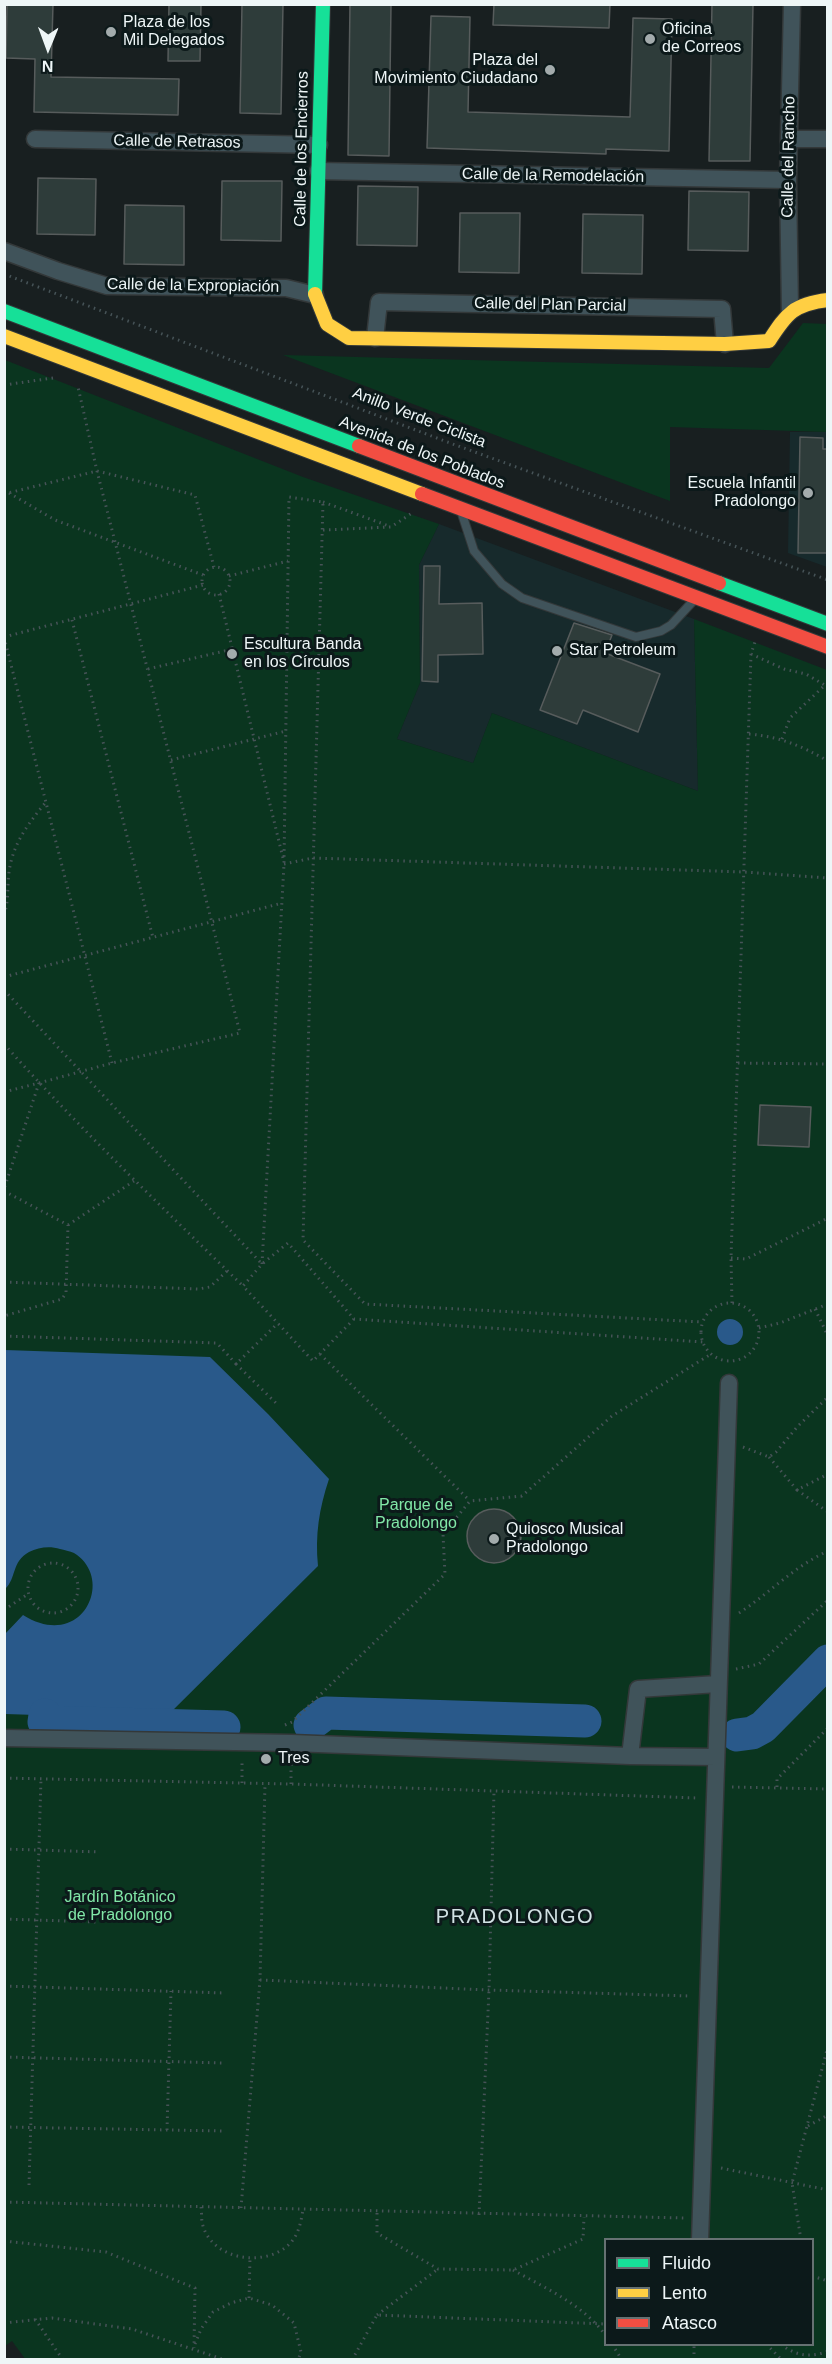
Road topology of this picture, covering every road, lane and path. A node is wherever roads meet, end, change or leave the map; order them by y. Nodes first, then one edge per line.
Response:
1 (322, 4) edge
2 (792, 4) edge
3 (35, 139) dead end
4 (789, 139) junction
5 (828, 139) edge
6 (319, 146) junction
7 (318, 171) junction
8 (788, 180) junction
9 (4, 251) edge
10 (4, 274) edge
11 (315, 295) junction
12 (828, 300) edge
13 (790, 310) junction
14 (4, 311) edge
15 (4, 336) edge
16 (375, 338) junction
17 (726, 344) junction
18 (54, 378) dead end
19 (4, 385) edge
20 (78, 387) dead end
21 (97, 471) junction
22 (7, 493) edge
23 (420, 495) junction
24 (323, 502) junction
25 (462, 511) junction
26 (391, 527) junction
27 (323, 530) junction
28 (116, 543) junction
29 (288, 561) junction
30 (214, 567) junction
31 (203, 575) junction
32 (229, 576) junction
33 (828, 580) edge
34 (203, 585) junction
35 (219, 594) junction
36 (695, 599) junction
37 (131, 603) junction
38 (72, 620) junction
39 (828, 624) edge
40 (5, 637) edge
41 (764, 643) dead end
42 (828, 647) edge
43 (233, 649) junction
44 (751, 654) junction
45 (148, 669) junction
46 (826, 686) edge
47 (286, 731) junction
48 (749, 734) junction
49 (254, 739) junction
50 (782, 739) junction
51 (828, 755) edge
52 (171, 760) junction
53 (826, 760) edge
54 (46, 801) junction
55 (313, 858) junction
56 (284, 864) junction
57 (744, 872) junction
58 (828, 878) edge
59 (282, 903) junction
60 (4, 915) edge
61 (212, 922) junction
62 (153, 938) junction
63 (86, 956) junction
64 (4, 977) edge
65 (4, 990) edge
66 (4, 1044) edge
67 (112, 1063) junction
68 (738, 1063) junction
69 (828, 1064) edge
70 (81, 1071) junction
71 (39, 1083) junction
72 (4, 1092) edge
73 (134, 1180) junction
74 (4, 1190) edge
75 (828, 1218) edge
76 (68, 1225) junction
77 (731, 1258) junction
78 (262, 1264) junction
79 (227, 1271) junction
80 (4, 1282) edge
81 (67, 1284) junction
82 (243, 1286) junction
83 (732, 1303) junction
84 (828, 1304) edge
85 (815, 1309) junction
86 (4, 1316) edge
87 (354, 1319) junction
88 (702, 1322) junction
89 (278, 1323) junction
90 (759, 1328) junction
91 (4, 1336) edge
92 (828, 1336) edge
93 (703, 1342) junction
94 (320, 1354) junction
95 (711, 1354) junction
96 (236, 1364) junction
97 (729, 1383) dead end
98 (828, 1397) edge
99 (278, 1405) dead end
100 (727, 1441) junction
101 (769, 1457) junction
102 (828, 1474) edge
103 (797, 1490) junction
104 (470, 1501) junction
105 (828, 1512) edge
106 (828, 1551) edge
107 (28, 1594) junction
108 (828, 1600) edge
109 (4, 1610) edge
110 (720, 1618) junction
111 (719, 1676) junction
112 (282, 1726) dead end
113 (828, 1728) edge
114 (4, 1738) edge
115 (242, 1743) junction
116 (292, 1743) junction
117 (630, 1755) junction
118 (716, 1757) junction
119 (4, 1778) edge
120 (41, 1778) junction
121 (242, 1784) junction
122 (265, 1784) junction
123 (291, 1784) junction
124 (777, 1788) junction
125 (828, 1789) edge
126 (494, 1791) junction
127 (715, 1793) junction
128 (4, 1849) edge
129 (39, 1850) junction
130 (100, 1852) dead end
131 (4, 1919) edge
132 (37, 1920) junction
133 (96, 1922) dead end
134 (260, 1980) junction
135 (4, 1986) edge
136 (35, 1987) junction
137 (489, 1990) junction
138 (171, 1991) junction
139 (225, 1993) dead end
140 (708, 1996) junction
141 (828, 2046) edge
142 (4, 2057) edge
143 (33, 2058) junction
144 (169, 2062) junction
145 (222, 2063) dead end
146 (828, 2115) edge
147 (807, 2126) junction
148 (4, 2127) edge
149 (31, 2127) junction
150 (167, 2130) junction
151 (223, 2131) dead end
152 (702, 2165) junction
153 (792, 2182) junction
154 (29, 2185) dead end
155 (828, 2190) edge
156 (4, 2202) edge
157 (201, 2207) junction
158 (241, 2208) junction
159 (303, 2209) junction
160 (377, 2212) junction
161 (479, 2215) junction
162 (584, 2217) junction
163 (700, 2218) junction
164 (700, 2238) edge
165 (801, 2238) edge
166 (4, 2241) edge
167 (249, 2258) junction
168 (438, 2269) junction
169 (513, 2270) junction
170 (249, 2298) junction
171 (377, 2315) junction
172 (34, 2319) junction
173 (4, 2323) edge
174 (597, 2324) junction
175 (604, 2324) edge
176 (604, 2333) edge
177 (613, 2346) edge
178 (768, 2346) edge
179 (783, 2346) edge
180 (194, 2348) junction
181 (828, 2350) edge
182 (205, 2351) junction
183 (800, 2357) edge
184 (63, 2360) edge
185 (205, 2360) edge
186 (225, 2360) edge
187 (298, 2360) edge
188 (352, 2360) edge
189 (622, 2360) edge
190 (782, 2360) edge

1 - 6 main road, Calle de los Encierros
2 - 4 street, Calle del Rancho
3 - 6 street, Calle de Retrasos
4 - 5 street
4 - 8 street, Calle del Rancho
6 - 7 main road, Calle de los Encierros
7 - 8 street, Calle de la Remodelación
7 - 11 main road, Calle de los Encierros
8 - 13 street, Calle del Rancho
9 - 11 street, Calle de la Expropiación
10 - 33 path, Anillo Verde Ciclista
11 - 16 main road
12 - 13 main road
13 - 17 main road
14 - 39 main road, Avenida de los Poblados
15 - 23 main road
16 - 17 main road
16 - 17 street, Calle del Plan Parcial
18 - 19 path
20 - 21 path
21 - 22 path
21 - 28 path
21 - 30 path
22 - 28 path
23 - 25 main road
23 - 26 path
24 - 26 path
24 - 27 path
24 - 29 path
25 - 36 main road
25 - 36 lane
26 - 27 path
27 - 55 path
28 - 31 path
28 - 37 path
29 - 32 path
29 - 47 path
30 - 31 path
30 - 32 path
31 - 34 path
32 - 35 path
34 - 35 path
34 - 37 path
35 - 43 path
36 - 42 main road
37 - 38 path
37 - 45 path
38 - 40 path
38 - 62 path
40 - 54 path
41 - 44 path
43 - 45 path
43 - 49 path
44 - 46 path
44 - 48 path
45 - 52 path
46 - 50 path
47 - 49 path
47 - 56 path
48 - 50 path
48 - 57 path
49 - 52 path
49 - 56 path
50 - 53 path
51 - 53 path
52 - 61 path
54 - 60 path
54 - 63 path
55 - 56 path
55 - 57 path
55 - 88 path
56 - 59 path
57 - 58 path
57 - 68 path
59 - 61 path
59 - 78 path
61 - 62 path
61 - 67 path
62 - 63 path
63 - 64 path
63 - 67 path
65 - 70 path
66 - 71 path
67 - 70 path
68 - 69 path
68 - 77 path
70 - 71 path
70 - 78 path
71 - 72 path
71 - 73 path
71 - 74 path
73 - 76 path
73 - 79 path
74 - 76 path
75 - 77 path
76 - 81 path
77 - 83 path
78 - 82 path
78 - 87 path
79 - 81 path
79 - 82 path
80 - 81 path
81 - 86 path
82 - 89 path
83 - 88 path
83 - 90 path
84 - 85 path
85 - 90 path
85 - 92 path
87 - 93 path
87 - 94 path
88 - 93 path
89 - 94 path
89 - 96 path
90 - 95 path
91 - 96 path
93 - 95 path
94 - 104 path
95 - 104 path
96 - 99 path
97 - 100 street
98 - 101 path
100 - 101 path
100 - 110 street
101 - 103 path
102 - 103 path
103 - 105 path
104 - 112 path
106 - 110 path
107 - 107 path
107 - 109 path
108 - 111 path
110 - 111 street
111 - 117 street
111 - 118 street
113 - 124 path
114 - 115 street
115 - 116 street
115 - 121 path
116 - 117 street
116 - 123 path
117 - 118 street
118 - 127 street
119 - 120 path
120 - 121 path
120 - 129 path
121 - 122 path
122 - 123 path
122 - 134 path
123 - 126 path
124 - 125 path
124 - 127 path
126 - 127 path
126 - 137 path
127 - 140 street
128 - 129 path
129 - 130 path
129 - 132 path
131 - 132 path
132 - 133 path
132 - 136 path
134 - 137 path
134 - 158 path
135 - 136 path
136 - 138 path
136 - 143 path
137 - 140 path
137 - 161 path
138 - 139 path
138 - 144 path
140 - 152 street
141 - 147 path
142 - 143 path
143 - 144 path
143 - 149 path
144 - 145 path
144 - 150 path
146 - 147 path
147 - 153 path
148 - 149 path
149 - 150 path
149 - 154 path
150 - 151 path
152 - 153 path
152 - 163 street
153 - 155 path
153 - 165 path
156 - 157 path
157 - 158 path
157 - 167 path
158 - 159 path
159 - 160 path
159 - 167 path
160 - 161 path
160 - 168 path
161 - 162 path
162 - 163 path
162 - 169 path
163 - 164 street
166 - 180 path
167 - 170 path
168 - 169 path
168 - 171 path
169 - 174 path
170 - 180 path
170 - 187 path
171 - 174 path
171 - 188 path
172 - 173 path
172 - 180 path
172 - 184 path
174 - 175 path
174 - 176 path
177 - 189 path
178 - 190 path
179 - 183 path
180 - 182 path
181 - 183 path
182 - 185 path
182 - 186 path

